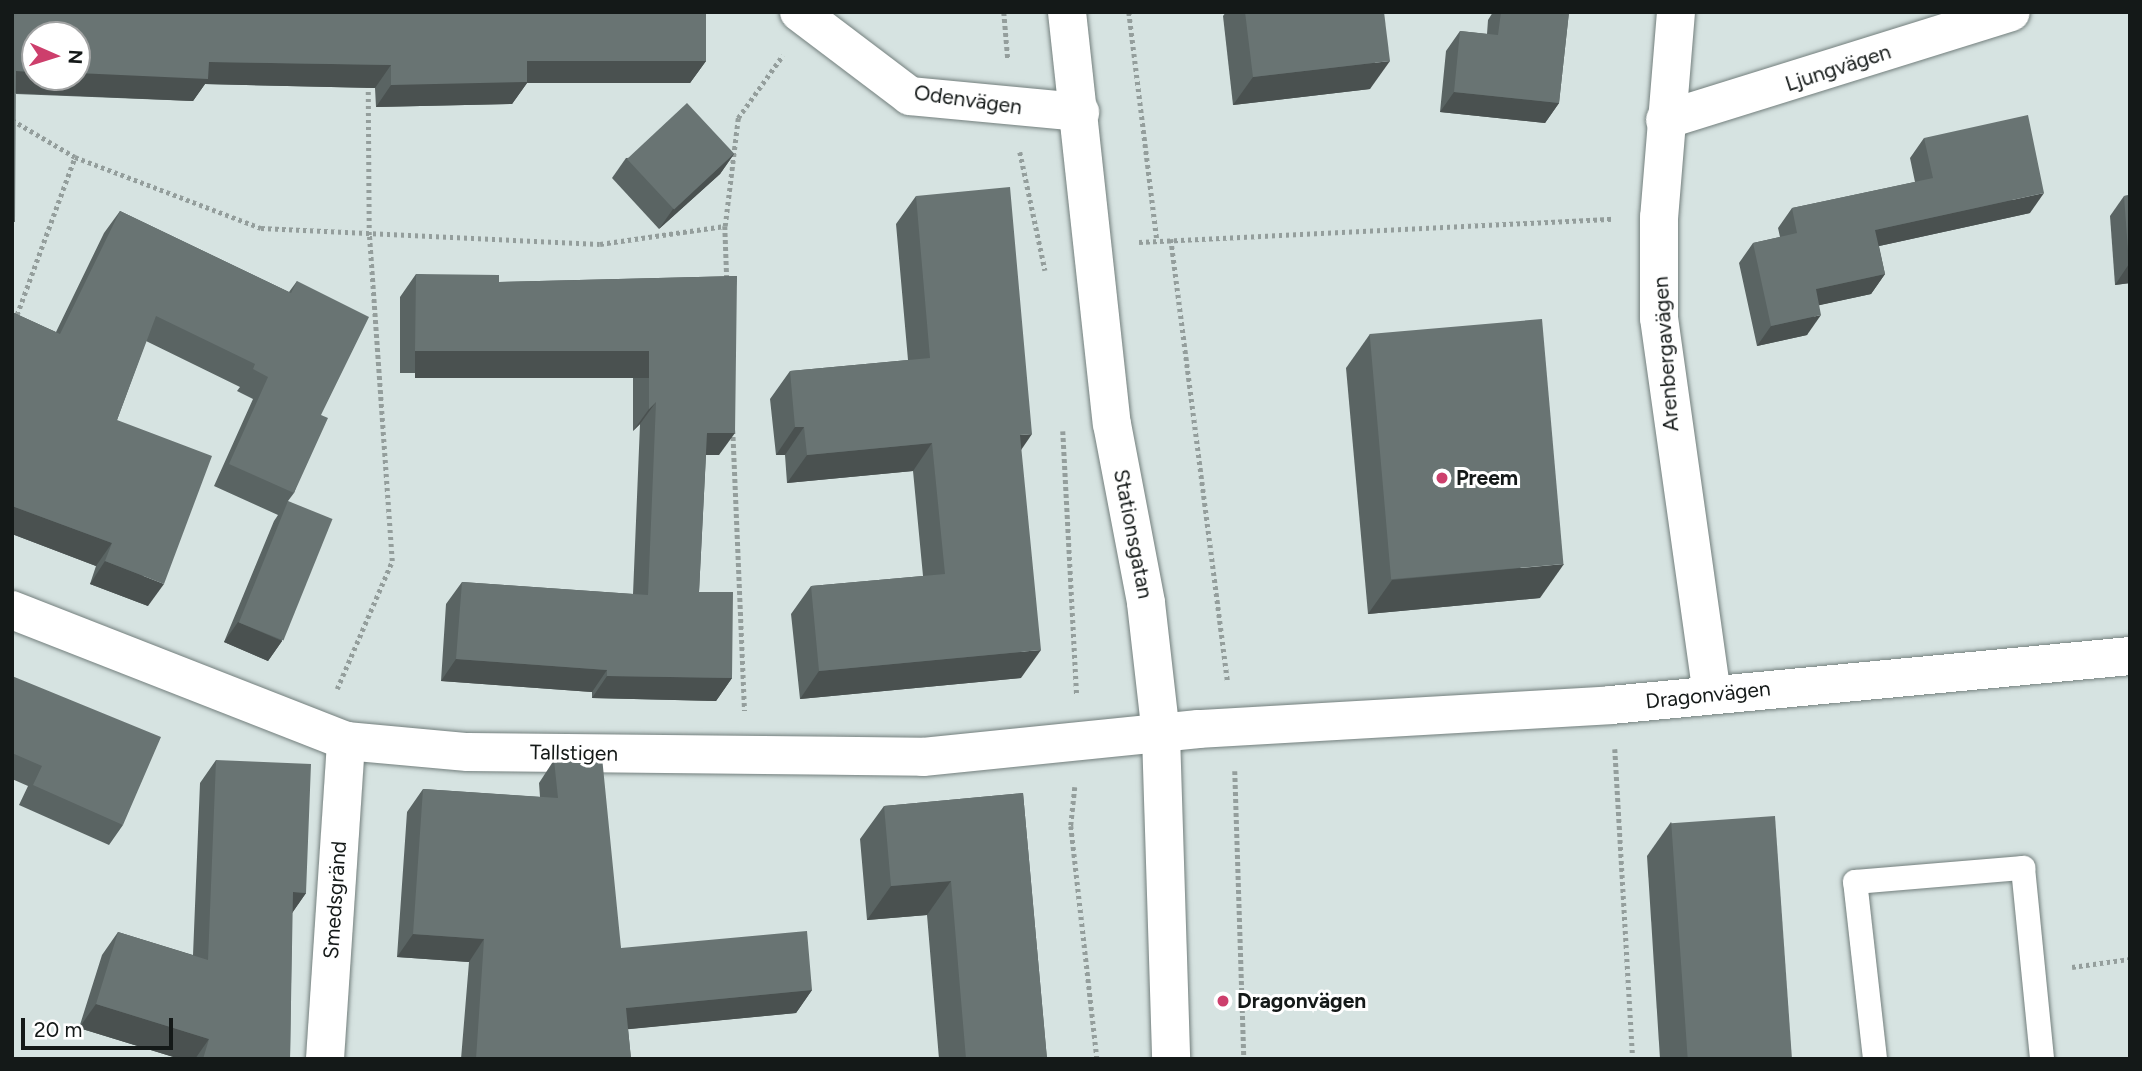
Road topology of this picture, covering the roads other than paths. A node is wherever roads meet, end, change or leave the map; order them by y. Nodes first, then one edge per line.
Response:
1 (1067, 12) edge
2 (1676, 12) edge
3 (2011, 12) edge
4 (803, 16) edge
5 (1080, 112) junction
6 (1665, 120) junction
7 (12, 610) edge
8 (2130, 656) edge
9 (1712, 694) junction
10 (1161, 735) junction
11 (333, 736) junction
12 (325, 1059) edge
13 (1171, 1059) edge
14 (1875, 1059) edge
15 (2042, 1059) edge

1 - 5 street, Stationsgatan
2 - 6 street, Arenbergavägen
3 - 6 street, Ljungvägen
4 - 5 street, Odenvägen
5 - 10 street, Stationsgatan
6 - 9 street, Arenbergavägen
7 - 11 street, Tallstigen
8 - 9 street, Dragonvägen
9 - 10 street, Dragonvägen
10 - 11 street, Tallstigen
10 - 13 street, Stationsgatan
11 - 12 street, Smedsgränd
14 - 15 lane

